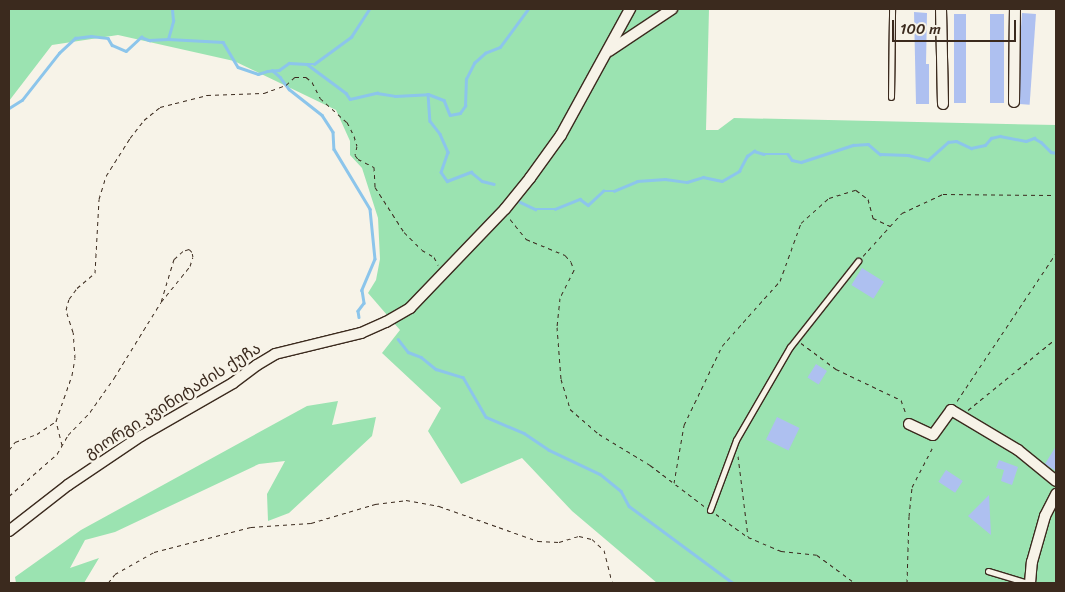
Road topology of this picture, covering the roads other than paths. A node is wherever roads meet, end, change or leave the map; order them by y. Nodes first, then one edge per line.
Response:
1 (630, 9) edge
2 (672, 9) edge
3 (892, 9) edge
4 (941, 9) edge
5 (1015, 9) edge
6 (606, 53) junction
7 (892, 97) dead end
8 (1014, 102) dead end
9 (943, 104) dead end
10 (858, 261) road end
11 (909, 424) road end
12 (1056, 481) edge
13 (1056, 494) edge
14 (710, 510) road end
15 (9, 531) edge
16 (988, 570) dead end
17 (1029, 583) edge

1 - 6 street, გიორგი კვინიტაძის ქუჩა
2 - 6 street
3 - 7 lane
4 - 9 street
5 - 8 street
6 - 15 street, გიორგი კვინიტაძის ქუჩა
10 - 14 lane
11 - 12 street
13 - 17 street
16 - 17 lane

